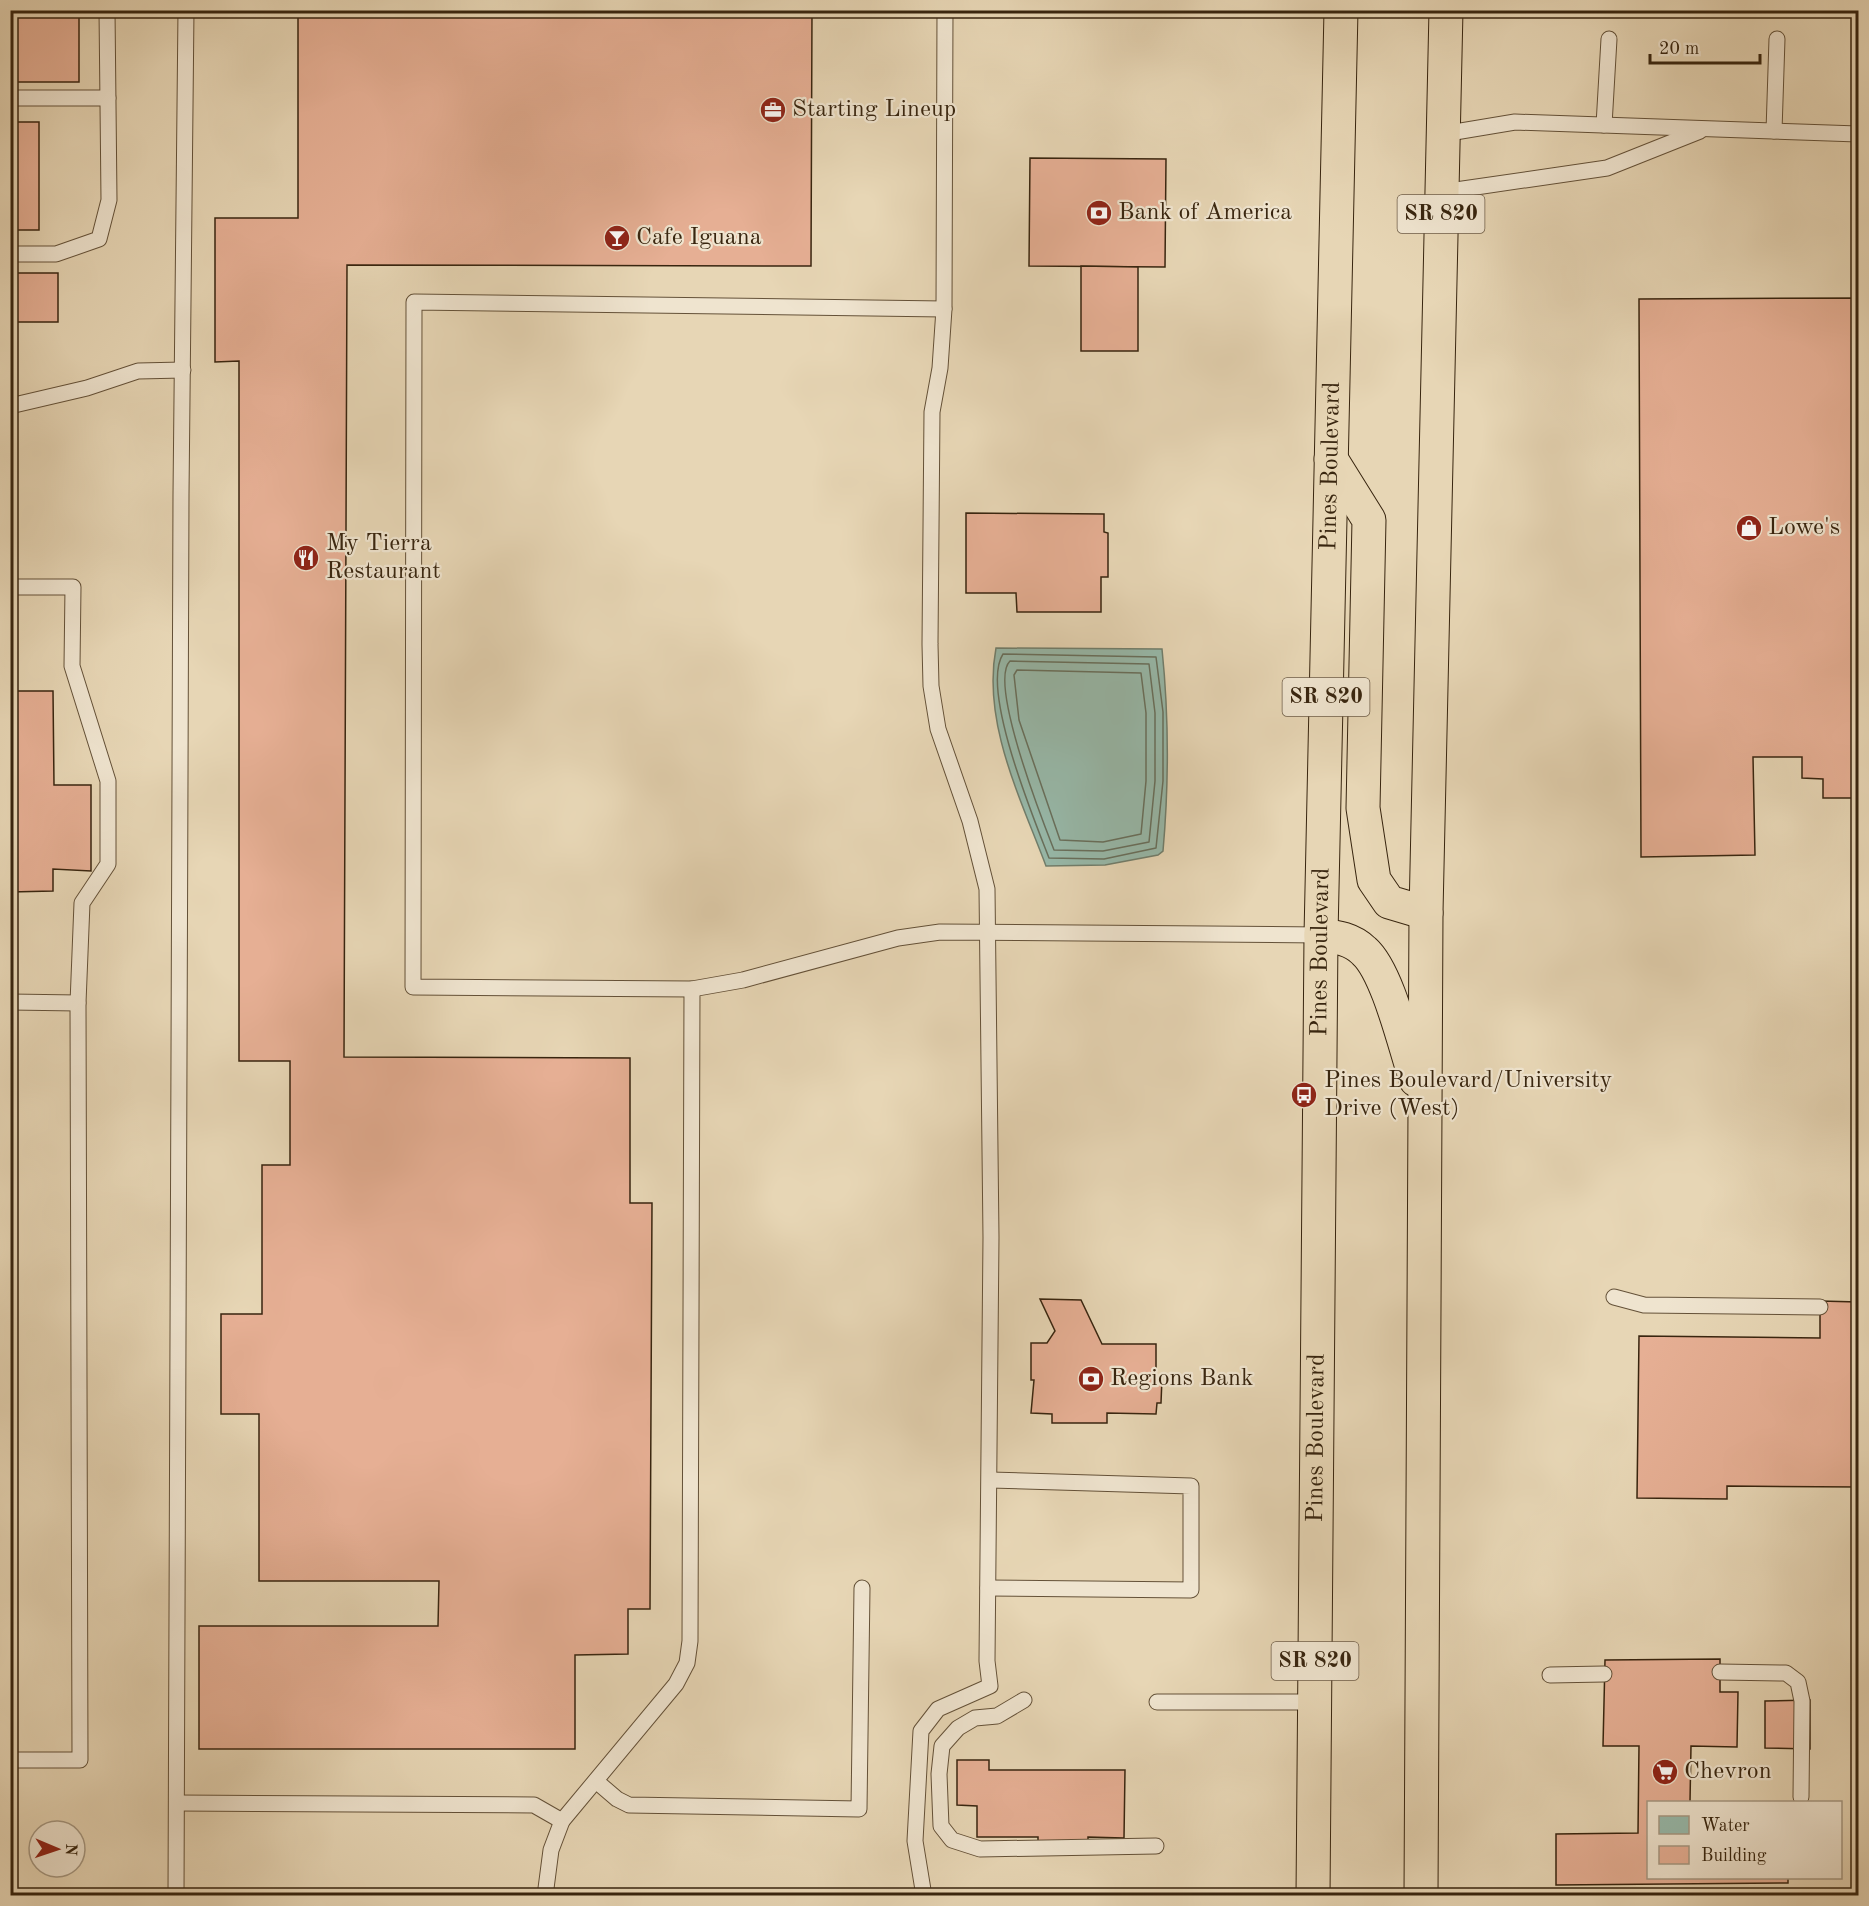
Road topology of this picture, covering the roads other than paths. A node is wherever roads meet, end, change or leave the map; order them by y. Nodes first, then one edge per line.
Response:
1 (107, 10) edge
2 (186, 10) edge
3 (945, 10) edge
4 (1341, 10) edge
5 (1446, 10) edge
6 (1609, 39) dead end
7 (1777, 39) dead end
8 (10, 98) edge
9 (108, 98) junction
10 (1604, 125) junction
11 (1706, 129) junction
12 (1774, 131) junction
13 (1443, 134) junction
14 (1858, 134) edge
15 (1442, 192) junction
16 (10, 254) edge
17 (944, 309) junction
18 (183, 370) junction
19 (10, 406) edge
20 (1331, 459) junction
21 (10, 587) edge
22 (1426, 914) junction
23 (988, 930) junction
24 (1322, 935) junction
25 (692, 989) junction
26 (10, 1002) edge
27 (78, 1003) junction
28 (1424, 1102) junction
29 (1614, 1298) dead end
30 (1820, 1307) dead end
31 (990, 1480) junction
32 (862, 1588) dead end
33 (988, 1588) junction
34 (1720, 1672) dead end
35 (1604, 1674) dead end
36 (1550, 1675) dead end
37 (1024, 1700) dead end
38 (1157, 1702) dead end
39 (1315, 1702) junction
40 (10, 1760) edge
41 (596, 1781) junction
42 (1801, 1797) dead end
43 (177, 1803) junction
44 (562, 1821) junction
45 (1156, 1846) dead end
46 (176, 1896) edge
47 (545, 1896) edge
48 (924, 1896) edge
49 (1313, 1896) edge
50 (1421, 1896) edge

1 - 9 lane
2 - 18 lane
3 - 17 lane
4 - 20 highway, Pines Boulevard / SR 820
5 - 13 highway, SR 820
6 - 10 lane
7 - 12 lane
8 - 9 lane
9 - 16 lane
10 - 11 lane
10 - 13 lane
11 - 12 lane
11 - 15 lane
12 - 14 lane
13 - 15 highway, SR 820
15 - 22 highway, SR 820
17 - 23 lane
17 - 25 lane
18 - 19 lane
18 - 43 lane
20 - 22 highway
20 - 24 highway, Pines Boulevard / SR 820
21 - 27 lane
22 - 28 highway, SR 820
23 - 24 lane
23 - 25 lane
23 - 31 lane
24 - 28 highway
24 - 39 highway, Pines Boulevard / SR 820
25 - 41 lane
26 - 27 lane
27 - 40 lane
28 - 50 highway, SR 820
29 - 30 lane
31 - 33 lane
31 - 33 lane
32 - 41 lane
33 - 48 lane
34 - 42 lane
35 - 36 lane
37 - 45 lane
38 - 39 lane
39 - 49 highway, Pines Boulevard / SR 820
41 - 44 lane
43 - 44 lane
43 - 46 lane
44 - 47 lane

